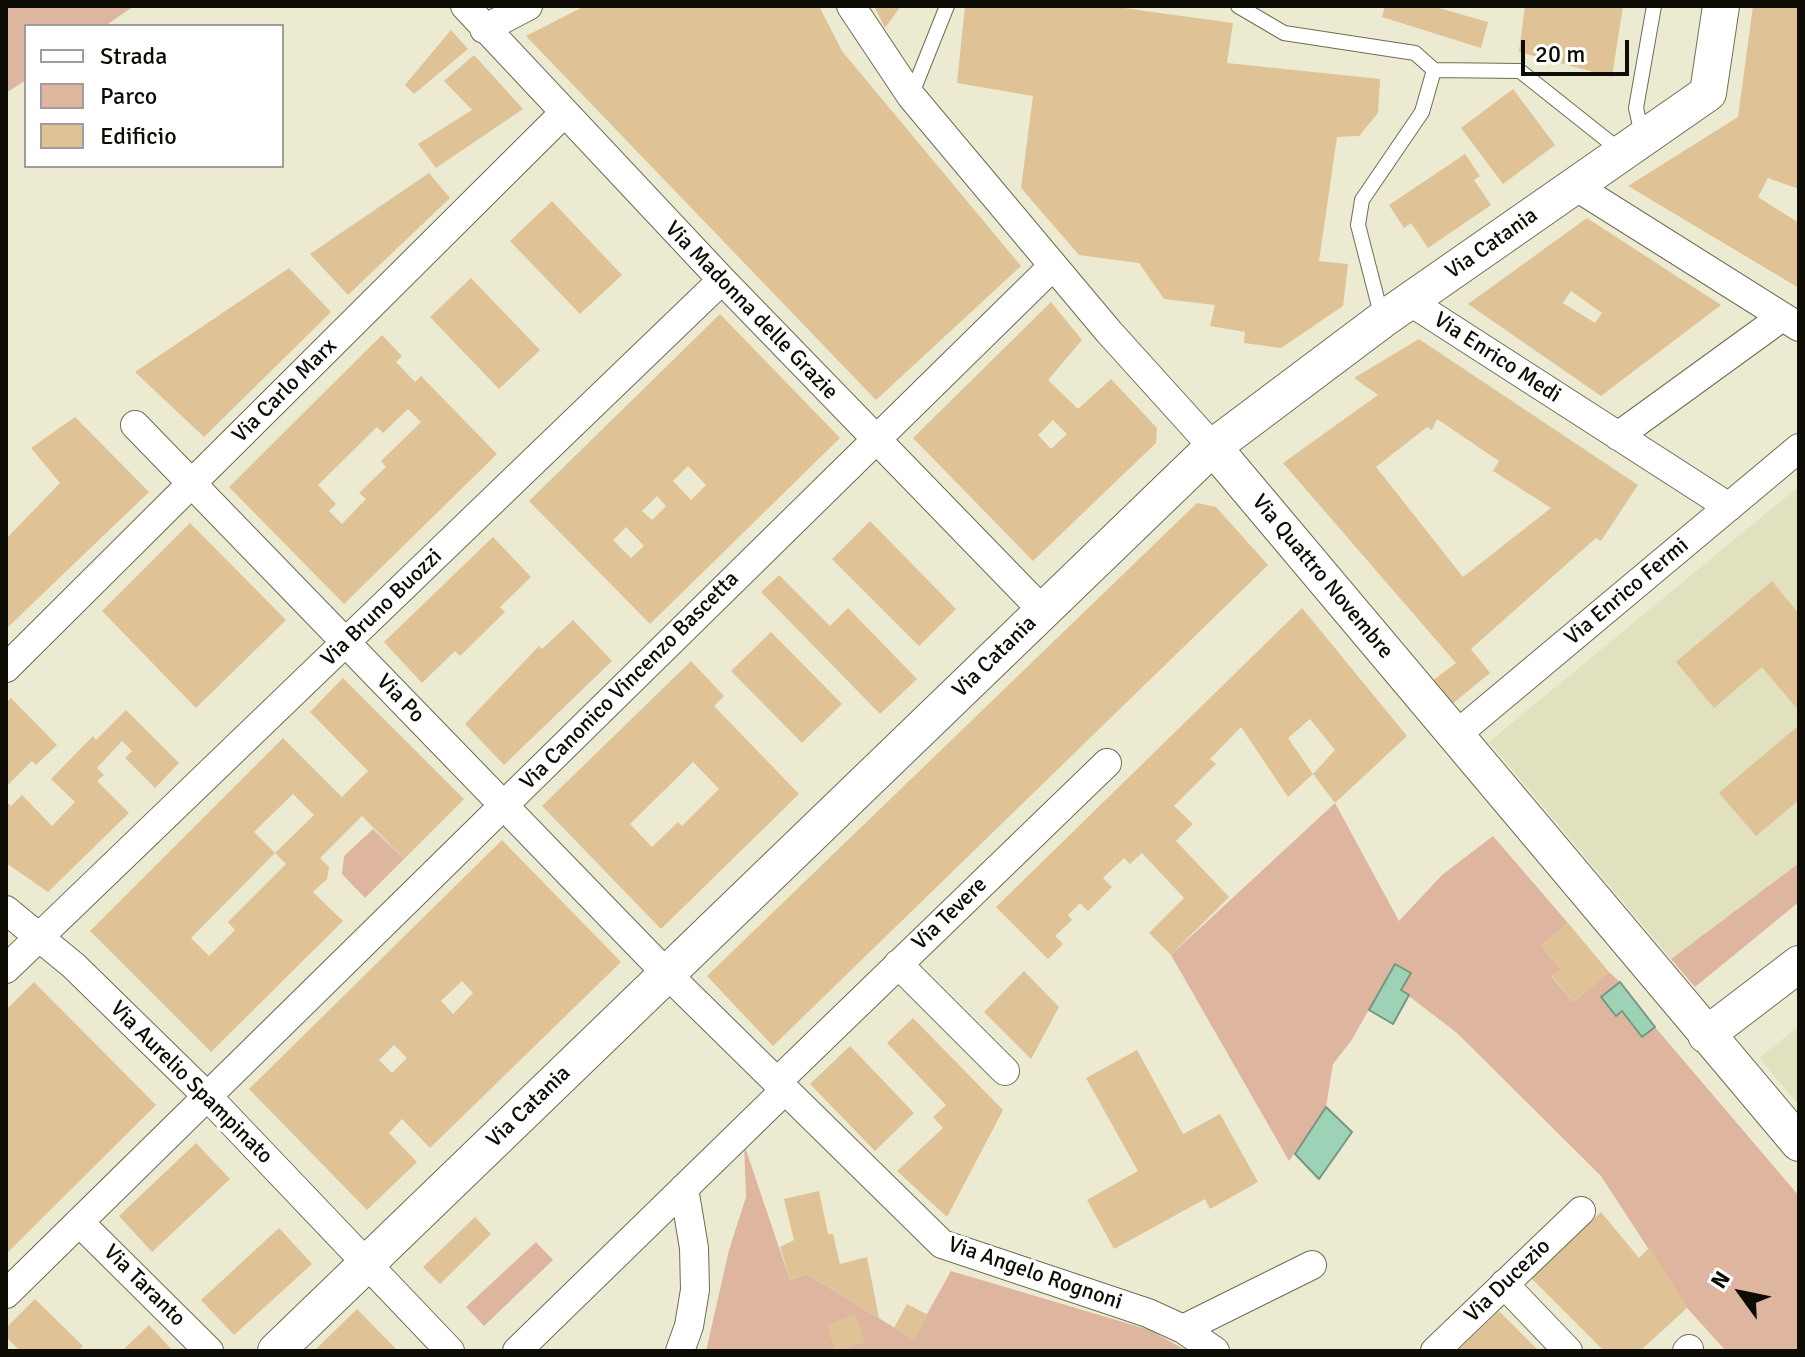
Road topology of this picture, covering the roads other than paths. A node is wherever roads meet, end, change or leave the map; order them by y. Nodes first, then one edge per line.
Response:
1 (465, 6) edge
2 (528, 6) edge
3 (851, 6) edge
4 (947, 6) edge
5 (1238, 6) edge
6 (1654, 6) edge
7 (1721, 6) edge
8 (484, 29) junction
9 (1434, 70) junction
10 (911, 96) junction
11 (564, 113) junction
12 (1633, 146) junction
13 (1575, 186) junction
14 (1053, 266) junction
15 (722, 280) junction
16 (1396, 311) junction
17 (1791, 322) edge
18 (135, 425) dead end
19 (1618, 436) junction
20 (875, 440) junction
21 (1213, 447) junction
22 (1799, 448) edge
23 (192, 483) junction
24 (1729, 507) junction
25 (1043, 611) junction
26 (346, 643) junction
27 (6, 668) edge
28 (1456, 735) junction
29 (1107, 763) dead end
30 (504, 806) junction
31 (6, 910) edge
32 (42, 936) junction
33 (898, 964) junction
34 (1799, 964) edge
35 (6, 969) edge
36 (666, 973) junction
37 (1706, 1035) junction
38 (1005, 1071) dead end
39 (788, 1084) junction
40 (208, 1097) junction
41 (1799, 1143) edge
42 (684, 1188) junction
43 (1581, 1211) dead end
44 (79, 1222) junction
45 (367, 1265) junction
46 (1312, 1265) dead end
47 (1504, 1284) junction
48 (6, 1294) edge
49 (1183, 1329) junction
50 (209, 1351) edge
51 (276, 1351) edge
52 (450, 1351) edge
53 (517, 1351) edge
54 (680, 1351) edge
55 (1215, 1351) edge
56 (1435, 1351) edge
57 (1568, 1351) edge

1 - 8 street, Via Madonna delle Grazie
2 - 8 street
3 - 10 street, Via Quattro Novembre
4 - 10 lane
5 - 9 lane
6 - 12 lane
7 - 12 street, Via Catania
8 - 11 street, Via Madonna delle Grazie
9 - 12 lane
9 - 16 lane
10 - 14 street, Via Quattro Novembre
11 - 15 street, Via Madonna delle Grazie
11 - 23 street, Via Carlo Marx
12 - 13 street, Via Catania
13 - 16 street, Via Catania
13 - 17 street
14 - 20 street, Via Canonico Vincenzo Bascetta
14 - 21 street, Via Quattro Novembre
15 - 20 street, Via Madonna delle Grazie
15 - 26 street, Via Bruno Buozzi
16 - 19 street, Via Enrico Medi
16 - 21 street, Via Catania
17 - 19 street
18 - 23 street, Via Po
19 - 24 street, Via Enrico Medi
20 - 25 street, Via Madonna delle Grazie
20 - 30 street, Via Canonico Vincenzo Bascetta
21 - 25 street, Via Catania
21 - 28 street, Via Quattro Novembre
22 - 24 street, Via Enrico Fermi
23 - 26 street, Via Po
23 - 27 street, Via Carlo Marx
24 - 28 street, Via Enrico Fermi
25 - 36 street, Via Catania
26 - 30 street, Via Po
26 - 32 street, Via Bruno Buozzi
28 - 37 street, Via Quattro Novembre
29 - 33 street, Via Tevere
30 - 36 street, Via Po
30 - 40 street, Via Canonico Vincenzo Bascetta
31 - 32 street, Via Aurelio Spampinato
32 - 35 street, Via Bruno Buozzi
32 - 40 street, Via Aurelio Spampinato
33 - 38 street
33 - 39 street, Via Tevere
34 - 37 street
36 - 39 street, Via Angelo Rognoni
36 - 45 street, Via Catania
37 - 41 street, Via Quattro Novembre
39 - 42 street, Via Tevere
39 - 49 street, Via Angelo Rognoni
40 - 44 street, Via Canonico Vincenzo Bascetta
40 - 45 street, Via Aurelio Spampinato
42 - 53 street, Via Tevere
42 - 54 street
43 - 47 street, Via Ducezio
44 - 48 street, Via Canonico Vincenzo Bascetta
44 - 50 street, Via Taranto
45 - 51 street, Via Catania
45 - 52 street, Via Aurelio Spampinato
46 - 49 street
47 - 56 street, Via Ducezio
47 - 57 street
49 - 55 street, Via Angelo Rognoni

